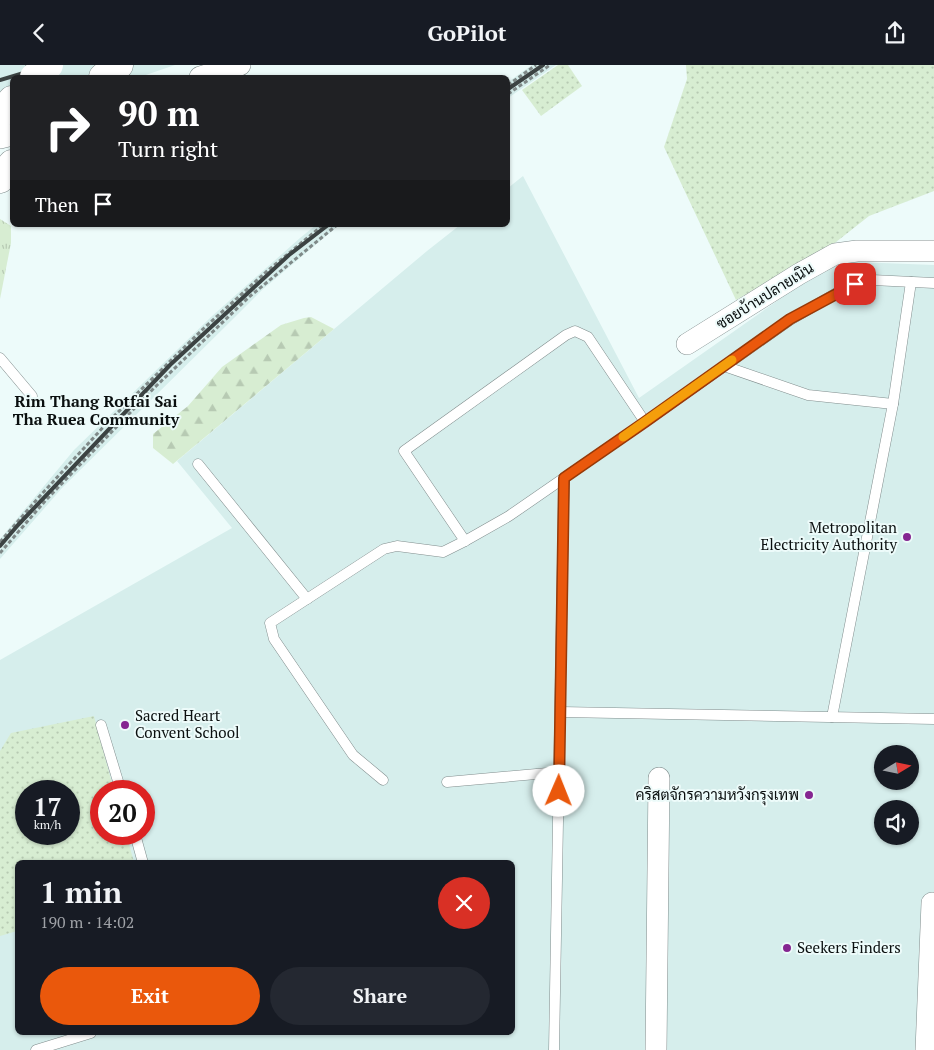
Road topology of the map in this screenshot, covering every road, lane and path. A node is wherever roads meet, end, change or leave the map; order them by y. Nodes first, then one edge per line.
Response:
1 (43, 65) edge
2 (49, 65) edge
3 (119, 65) edge
4 (240, 65) edge
5 (536, 65) edge
6 (550, 65) edge
7 (35, 75) edge
8 (36, 75) edge
9 (106, 75) edge
10 (207, 75) edge
11 (510, 84) edge
12 (510, 93) edge
13 (10, 97) edge
14 (10, 102) edge
15 (0, 105) edge
16 (0, 115) edge
17 (10, 167) edge
18 (0, 179) edge
19 (321, 227) edge
20 (335, 227) edge
21 (934, 251) edge
22 (911, 282) junction
23 (934, 283) edge
24 (687, 344) dead end
25 (1, 362) edge
26 (724, 366) junction
27 (32, 396) dead end
28 (892, 405) junction
29 (645, 422) junction
30 (198, 465) dead end
31 (564, 478) junction
32 (465, 541) junction
33 (0, 542) edge
34 (0, 553) edge
35 (307, 599) junction
36 (560, 712) junction
37 (832, 717) junction
38 (934, 719) edge
39 (101, 725) dead end
40 (559, 772) junction
41 (659, 778) dead end
42 (118, 780) edge
43 (383, 780) dead end
44 (447, 782) dead end
45 (137, 845) edge
46 (142, 860) edge
47 (932, 903) dead end
48 (85, 1035) edge
49 (36, 1050) edge
50 (554, 1050) edge
51 (656, 1050) edge
52 (926, 1050) edge

1 - 7 highway, bridge
2 - 8 highway, bridge
3 - 9 highway
4 - 10 street
5 - 11 path
6 - 12 path
13 - 15 highway
14 - 16 highway
17 - 18 highway
19 - 33 path
20 - 34 path
21 - 24 street, ซอยบ้านปลายเนิน
22 - 23 lane
22 - 26 lane
22 - 28 lane
25 - 27 lane
26 - 28 lane
26 - 29 lane
28 - 37 lane
29 - 31 lane
29 - 32 lane
30 - 35 lane
31 - 32 lane
31 - 36 lane
32 - 35 lane
35 - 43 lane
36 - 37 lane
36 - 40 lane
37 - 38 lane
39 - 42 lane
40 - 44 lane
40 - 50 lane
41 - 51 street
45 - 46 lane
47 - 52 street
48 - 49 lane

